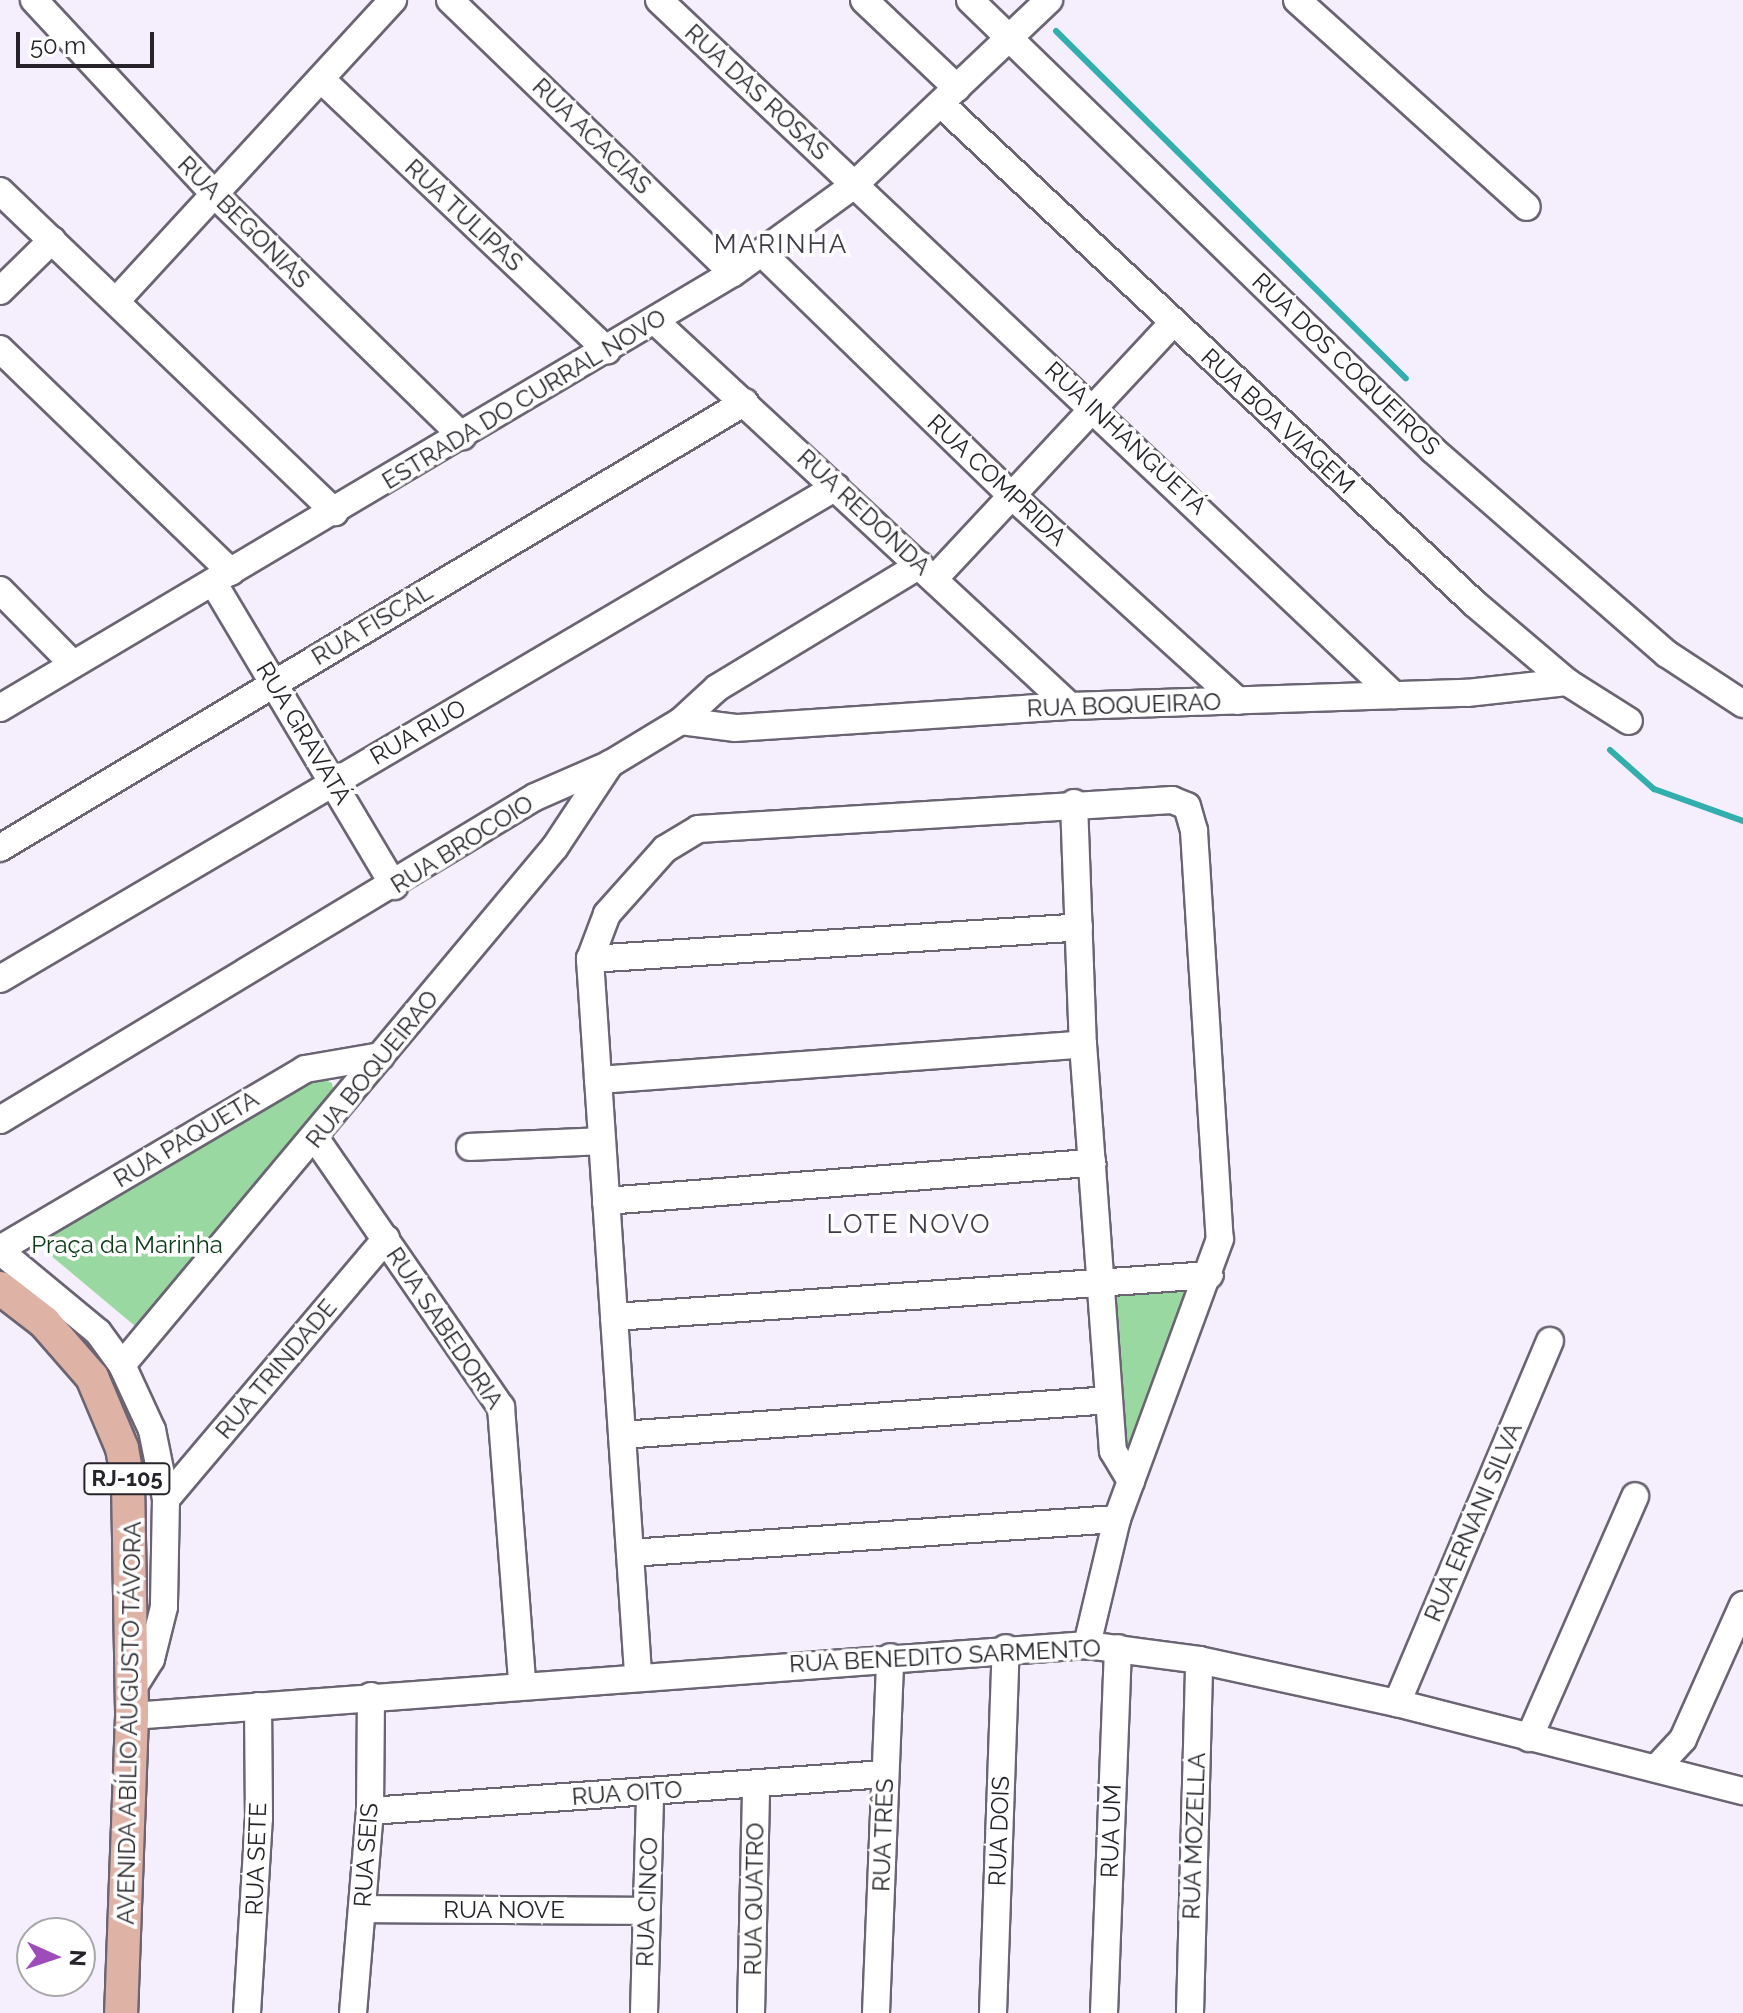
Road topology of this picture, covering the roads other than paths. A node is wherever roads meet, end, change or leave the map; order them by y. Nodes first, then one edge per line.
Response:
1 (34, 0) edge
2 (393, 0) edge
3 (450, 0) edge
4 (659, 0) edge
5 (864, 0) edge
6 (970, 0) edge
7 (1049, 0) edge
8 (1297, 0) edge
9 (1012, 40) junction
10 (322, 80) junction
11 (949, 96) junction
12 (854, 185) junction
13 (0, 191) edge
14 (214, 194) junction
15 (1527, 207) dead end
16 (52, 240) junction
17 (762, 253) junction
18 (733, 273) junction
19 (0, 291) edge
20 (117, 300) junction
21 (655, 321) junction
22 (1173, 323) junction
23 (0, 349) edge
24 (607, 350) junction
25 (745, 402) junction
26 (1097, 410) junction
27 (462, 436) junction
28 (836, 487) junction
29 (1012, 496) junction
30 (335, 512) junction
31 (928, 571) junction
32 (222, 577) junction
33 (0, 590) edge
34 (73, 664) junction
35 (274, 682) junction
36 (1567, 682) junction
37 (1394, 695) junction
38 (1238, 701) junction
39 (1743, 704) edge
40 (1070, 706) junction
41 (0, 708) edge
42 (681, 721) junction
43 (1629, 721) dead end
44 (610, 764) junction
45 (333, 781) junction
46 (1074, 803) junction
47 (0, 848) edge
48 (394, 886) junction
49 (1079, 927) junction
50 (590, 959) junction
51 (0, 979) edge
52 (1083, 1044) junction
53 (381, 1056) junction
54 (598, 1080) junction
55 (0, 1120) edge
56 (316, 1139) junction
57 (602, 1141) junction
58 (470, 1147) dead end
59 (1093, 1163) junction
60 (606, 1201) junction
61 (386, 1239) junction
62 (0, 1250) edge
63 (1210, 1275) junction
64 (1100, 1281) junction
65 (0, 1288) edge
66 (614, 1317) junction
67 (1550, 1341) dead end
68 (122, 1365) junction
69 (1109, 1400) junction
70 (622, 1435) junction
71 (1131, 1481) junction
72 (1635, 1496) dead end
73 (166, 1499) junction
74 (1117, 1519) junction
75 (630, 1553) junction
76 (1743, 1605) edge
77 (1087, 1645) junction
78 (1006, 1648) junction
79 (1118, 1648) junction
80 (890, 1657) junction
81 (1199, 1660) junction
82 (638, 1673) junction
83 (522, 1683) junction
84 (371, 1696) junction
85 (132, 1703) junction
86 (1397, 1703) junction
87 (258, 1706) junction
88 (1529, 1738) junction
89 (1659, 1765) junction
90 (885, 1774) junction
91 (756, 1784) junction
92 (1743, 1791) edge
93 (650, 1792) junction
94 (370, 1811) junction
95 (362, 1909) junction
96 (647, 1911) junction
97 (121, 2013) edge
98 (247, 2013) edge
99 (353, 2013) edge
100 (644, 2013) edge
101 (751, 2013) edge
102 (876, 2013) edge
103 (993, 2013) edge
104 (1104, 2013) edge
105 (1190, 2013) edge

1 - 14 street, RUA BEGONIAS
2 - 10 street
3 - 18 street, RUA ACACIAS
4 - 12 street, RUA DAS ROSAS
5 - 11 street, RUA BOA VIAGEM
6 - 9 street, RUA DOS COQUEIROS
7 - 9 street, ESTRADA DO CURRAL NOVO
8 - 15 street
9 - 11 street, ESTRADA DO CURRAL NOVO
9 - 39 street, RUA DOS COQUEIROS
10 - 14 street
10 - 24 street, RUA TULIPAS
11 - 12 street, ESTRADA DO CURRAL NOVO
11 - 22 street, RUA BOA VIAGEM
12 - 17 street, ESTRADA DO CURRAL NOVO
12 - 26 street, RUA INHANGUETÁ
13 - 16 street
14 - 20 street
14 - 27 street, RUA BEGONIAS
16 - 19 street
16 - 20 street
17 - 18 street, ESTRADA DO CURRAL NOVO
17 - 29 street, RUA COMPRIDA
18 - 21 street, ESTRADA DO CURRAL NOVO
20 - 30 street
21 - 24 street, ESTRADA DO CURRAL NOVO
21 - 25 street, RUA REDONDA
22 - 26 street, RUA BROCOIO
22 - 36 street, RUA BOA VIAGEM
23 - 32 street, RUA GRAVATÁ
24 - 27 street, ESTRADA DO CURRAL NOVO
25 - 28 street, RUA REDONDA
25 - 35 street, RUA FISCAL
26 - 29 street, RUA BROCOIO
26 - 37 street, RUA INHANGUETÁ
27 - 30 street, ESTRADA DO CURRAL NOVO
28 - 31 street, RUA REDONDA
28 - 45 street, RUA RIJO
29 - 31 street, RUA BROCOIO
29 - 38 street, RUA COMPRIDA
30 - 32 street, ESTRADA DO CURRAL NOVO
31 - 40 street, RUA REDONDA
31 - 42 street, RUA BROCOIO
32 - 34 street, ESTRADA DO CURRAL NOVO
32 - 35 street, RUA GRAVATÁ
33 - 34 street
34 - 41 street, ESTRADA DO CURRAL NOVO
35 - 45 street, RUA GRAVATÁ
35 - 47 street, RUA FISCAL
36 - 37 street, RUA BOQUEIRAO
36 - 43 street, RUA BOA VIAGEM
37 - 38 street, RUA BOQUEIRAO
38 - 40 street, RUA BOQUEIRAO
40 - 42 street, RUA BOQUEIRAO
42 - 44 street, RUA BROCOIO
44 - 48 street, RUA BROCOIO
44 - 53 street, RUA BOQUEIRAO
45 - 48 street, RUA GRAVATÁ
45 - 51 street, RUA RIJO
46 - 49 street
46 - 50 street
46 - 63 street
48 - 55 street, RUA BROCOIO
49 - 50 street
49 - 52 street
50 - 54 street
52 - 54 street
52 - 59 street
53 - 56 street, RUA BOQUEIRAO
53 - 62 street, RUA PAQUETA
54 - 57 street
56 - 61 street, RUA SABEDORIA
56 - 68 street, RUA BOQUEIRAO
57 - 58 street
57 - 60 street
59 - 60 street
59 - 64 street
60 - 66 street
61 - 73 street, RUA TRINDADE
61 - 83 street, RUA SABEDORIA
62 - 68 street
63 - 64 street
63 - 71 street
64 - 66 street
64 - 69 street
65 - 85 main road, AVENIDA ABÍLIO AUGUSTO TÁVORA / RJ-105
66 - 70 street
67 - 86 street, RUA ERNANI SILVA
68 - 73 street
69 - 70 street
69 - 71 street
70 - 75 street
71 - 74 street
72 - 88 street
73 - 85 street
74 - 75 street
74 - 77 street
75 - 82 street
76 - 89 street
77 - 78 street, RUA BENEDITO SARMENTO
77 - 79 street, RUA BENEDITO SARMENTO
78 - 80 street, RUA BENEDITO SARMENTO
78 - 103 street, RUA DOIS
79 - 81 street, RUA BENEDITO SARMENTO
79 - 104 street, RUA UM
80 - 82 street, RUA BENEDITO SARMENTO
80 - 90 street, RUA TRÊS
81 - 86 street, RUA BENEDITO SARMENTO
81 - 105 street, RUA MOZELLA
82 - 83 street, RUA BENEDITO SARMENTO
83 - 84 street, RUA BENEDITO SARMENTO
84 - 87 street, RUA BENEDITO SARMENTO
84 - 94 street, RUA SEIS
85 - 87 street, RUA BENEDITO SARMENTO
85 - 97 main road, AVENIDA ABÍLIO AUGUSTO TÁVORA / RJ-105
86 - 88 street, RUA BENEDITO SARMENTO
87 - 98 street, RUA SETE
88 - 89 street, RUA BENEDITO SARMENTO
89 - 92 street, RUA BENEDITO SARMENTO
90 - 91 street, RUA OITO
90 - 102 street, RUA TRÊS
91 - 93 street, RUA OITO
91 - 101 street, RUA QUATRO
93 - 94 street, RUA OITO
93 - 96 street, RUA CINCO
94 - 95 street, RUA SEIS
95 - 96 street, RUA NOVE
95 - 99 street, RUA SEIS
96 - 100 street, RUA CINCO

